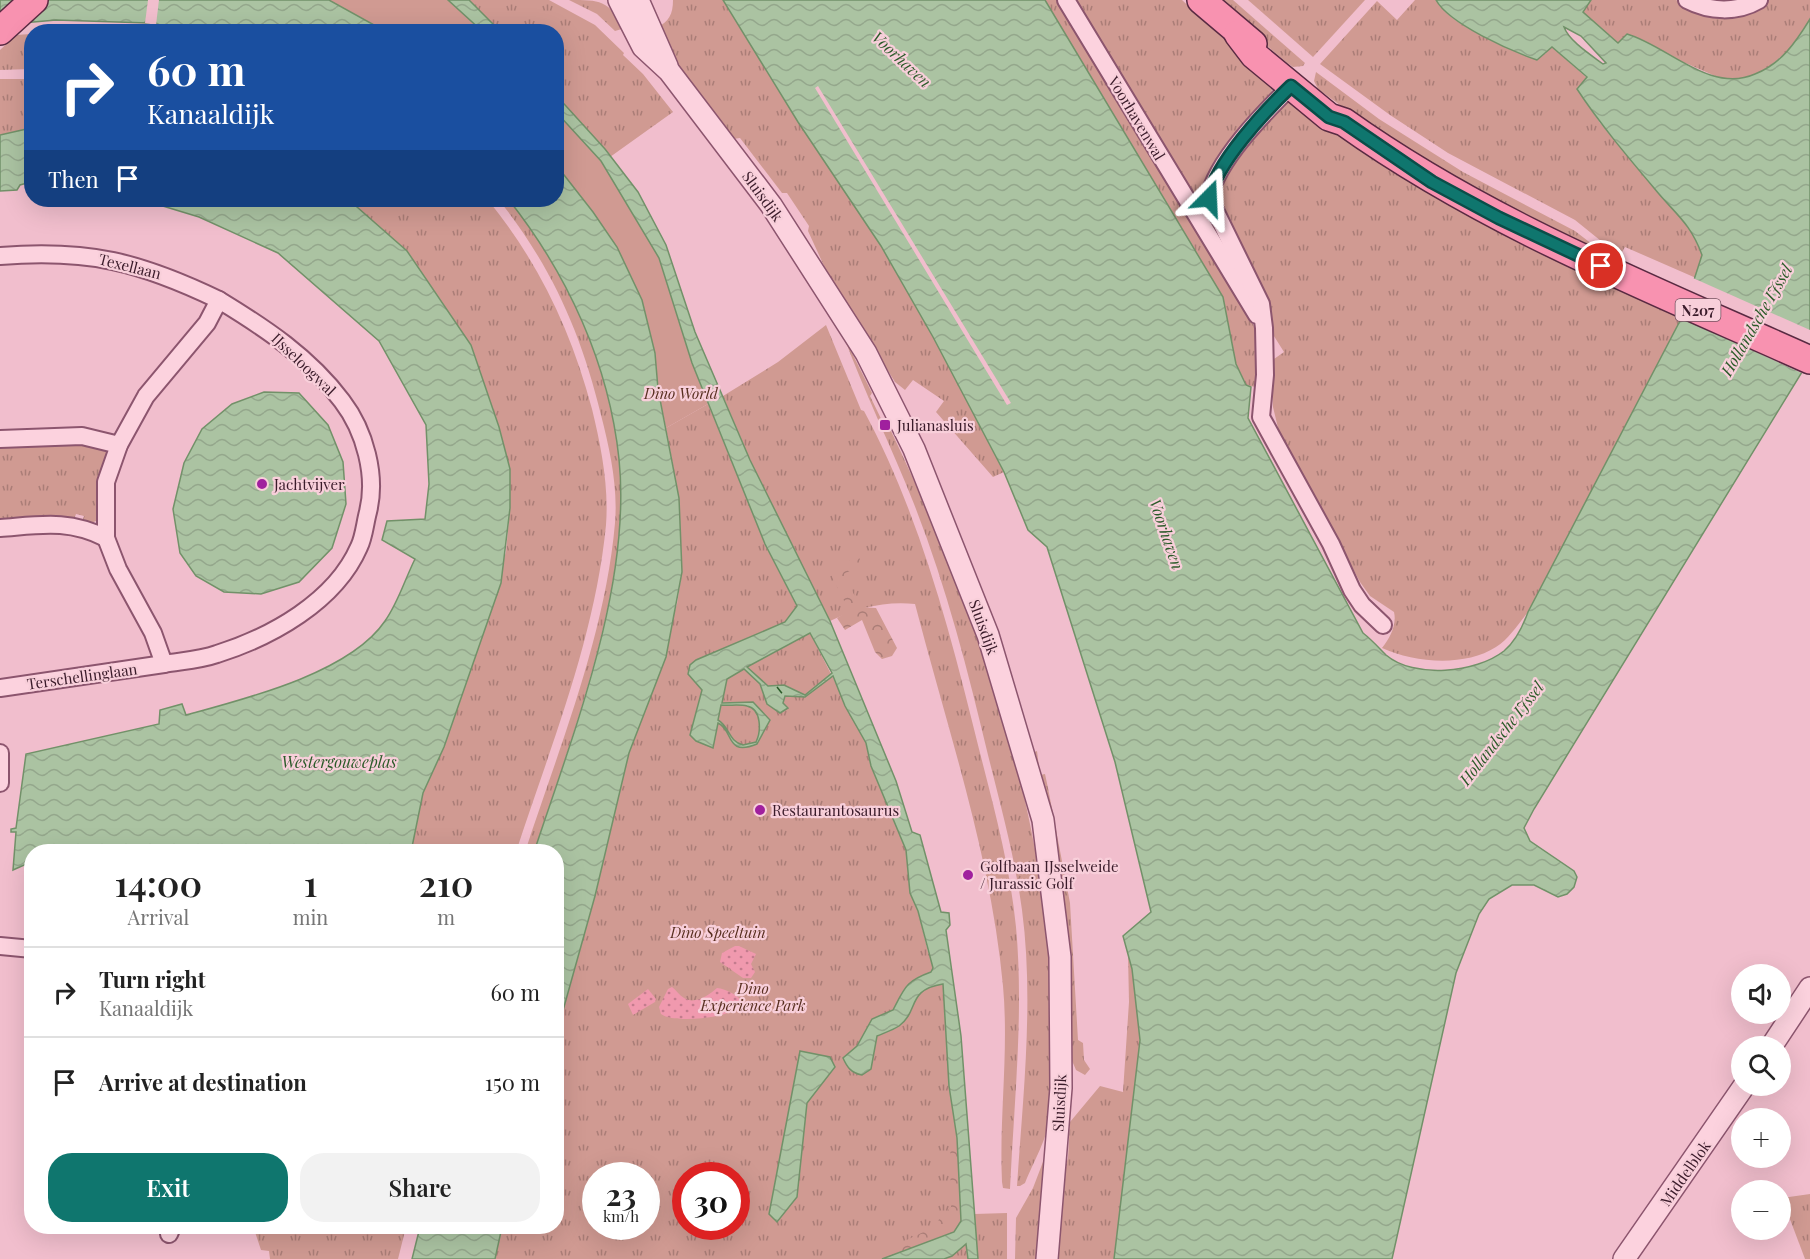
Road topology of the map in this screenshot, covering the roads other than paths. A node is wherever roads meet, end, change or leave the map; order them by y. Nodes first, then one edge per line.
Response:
1 (34, 0) edge
2 (619, 0) edge
3 (638, 0) edge
4 (1066, 0) edge
5 (1201, 0) edge
6 (1687, 0) edge
7 (1759, 0) edge
8 (0, 31) edge
9 (1238, 34) junction
10 (669, 71) junction
11 (1291, 86) junction
12 (1344, 122) junction
13 (0, 256) edge
14 (219, 300) junction
15 (1264, 328) junction
16 (1810, 360) edge
17 (0, 439) edge
18 (119, 445) junction
19 (0, 528) edge
20 (106, 538) junction
21 (1383, 625) dead end
22 (164, 664) junction
23 (0, 688) edge
24 (0, 753) edge
25 (0, 783) edge
26 (0, 946) edge
27 (24, 948) edge
28 (1810, 988) edge
29 (1778, 1036) edge
30 (1737, 1096) edge
31 (1047, 1259) edge
32 (1624, 1259) edge

1 - 8 main road
2 - 10 street, Sluisdijk
3 - 10 street, Sluisdijk
4 - 15 street, Voorhavenwal
5 - 9 main road, N207
6 - 7 street
9 - 11 main road, N207
9 - 12 main road, N207
10 - 31 street, Sluisdijk
11 - 12 main road, N207
11 - 15 street, Voorhavenwal
12 - 16 main road, N207
13 - 14 street, Texellaan
14 - 18 street
14 - 22 street, IJsseloogwal
15 - 21 street, Voorhavenwal
17 - 18 street
18 - 20 street
19 - 20 street
20 - 22 street
22 - 23 street, Terschellinglaan
24 - 25 street
26 - 27 street
28 - 29 street
30 - 32 street, Middelblok

